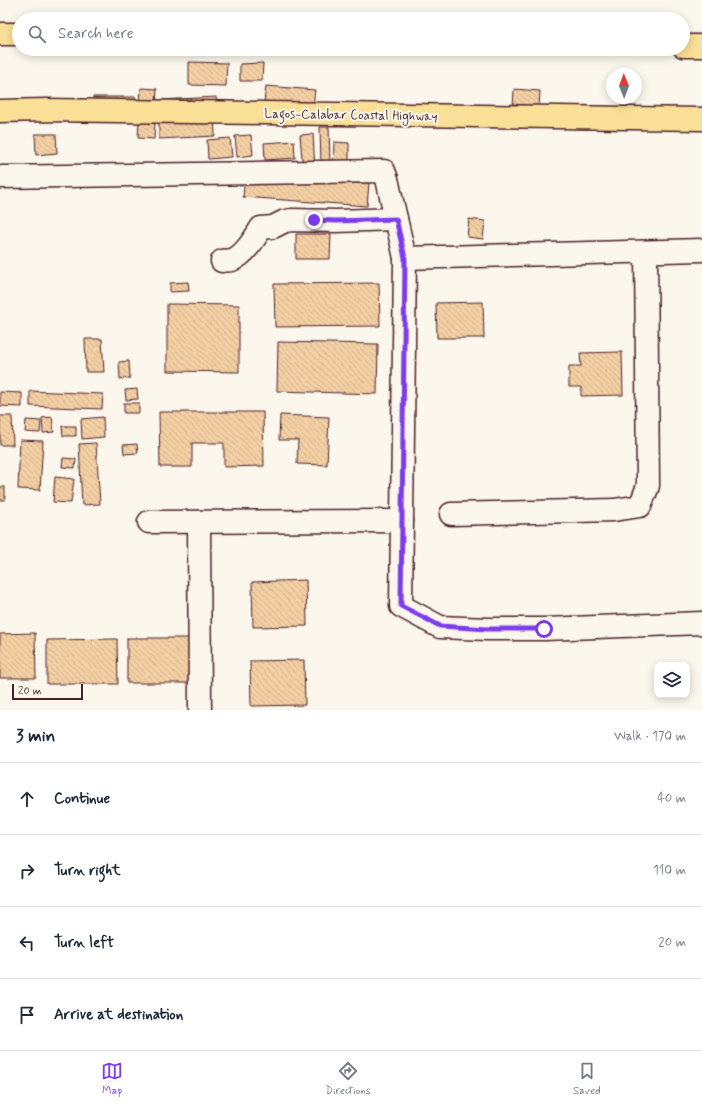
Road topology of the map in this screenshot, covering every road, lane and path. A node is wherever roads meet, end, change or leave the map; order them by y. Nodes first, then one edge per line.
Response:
1 (0, 34) edge
2 (12, 34) edge
3 (690, 46) edge
4 (702, 46) edge
5 (0, 111) edge
6 (702, 119) edge
7 (0, 177) edge
8 (396, 219) junction
9 (702, 250) edge
10 (646, 252) junction
11 (405, 258) junction
12 (222, 261) dead end
13 (452, 514) dead end
14 (402, 521) junction
15 (149, 522) dead end
16 (199, 522) junction
17 (702, 623) edge
18 (200, 710) edge

1 - 2 highway
3 - 4 highway
5 - 6 highway, Lagos-Calabar Coastal Highway
7 - 8 street
8 - 11 street
8 - 12 street
9 - 10 street
10 - 11 street
10 - 13 street
11 - 14 street
14 - 16 street
14 - 17 street
15 - 16 street
16 - 18 street

